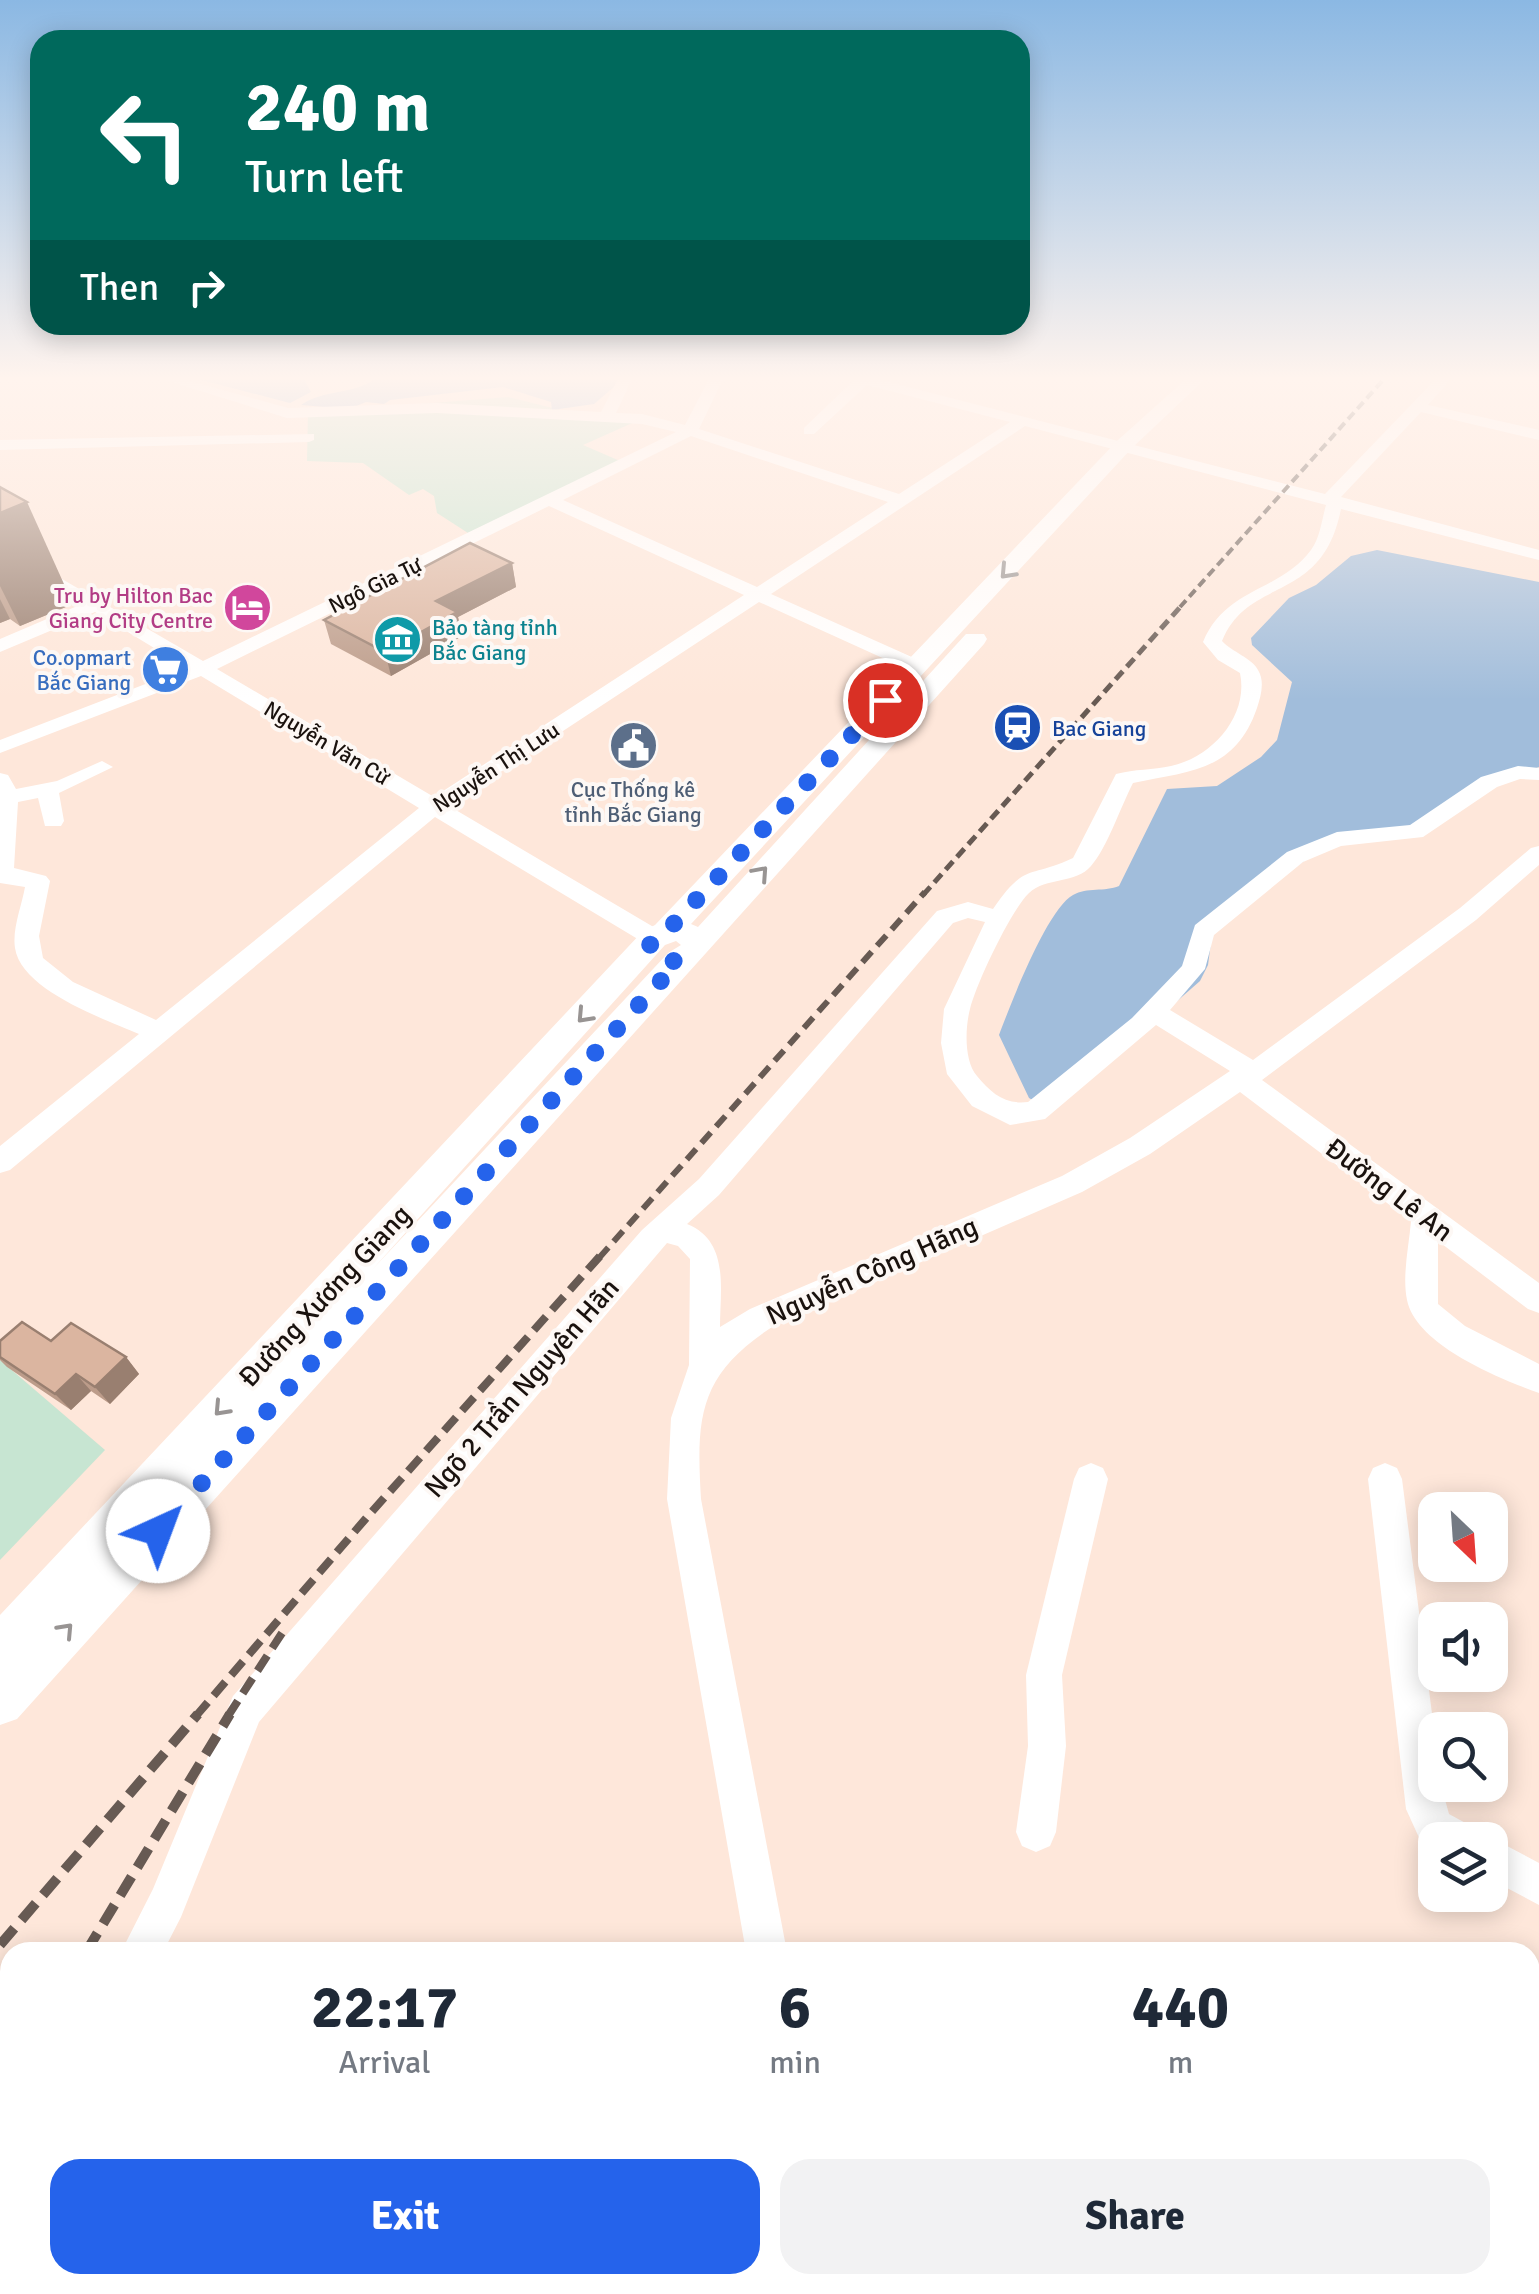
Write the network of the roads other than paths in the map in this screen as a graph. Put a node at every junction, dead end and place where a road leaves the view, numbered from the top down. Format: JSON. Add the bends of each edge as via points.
{"nodes":[{"id":1,"x":578,"y":486,"type":"edge"},
{"id":2,"x":857,"y":486,"type":"edge"},
{"id":3,"x":924,"y":486,"type":"edge"},
{"id":4,"x":1096,"y":486,"type":"edge"},
{"id":5,"x":1101,"y":486,"type":"edge"},
{"id":6,"x":1287,"y":486,"type":"edge"},
{"id":7,"x":1345,"y":486,"type":"edge"},
{"id":8,"x":550,"y":500,"type":"junction"},
{"id":9,"x":1332,"y":500,"type":"junction"},
{"id":10,"x":902,"y":501,"type":"junction"},
{"id":11,"x":0,"y":548,"type":"edge"},
{"id":12,"x":1539,"y":554,"type":"edge"},
{"id":13,"x":37,"y":570,"type":"junction"},
{"id":14,"x":12,"y":582,"type":"edge"},
{"id":15,"x":761,"y":595,"type":"junction"},
{"id":16,"x":96,"y":605,"type":"junction"},
{"id":17,"x":0,"y":646,"type":"edge"},
{"id":18,"x":202,"y":668,"type":"junction"},
{"id":19,"x":926,"y":672,"type":"junction"},
{"id":20,"x":0,"y":747,"type":"edge"},
{"id":21,"x":102,"y":767,"type":"dead end"},
{"id":22,"x":1539,"y":774,"type":"edge"},
{"id":23,"x":4,"y":789,"type":"edge"},
{"id":24,"x":47,"y":789,"type":"junction"},
{"id":25,"x":435,"y":806,"type":"junction"},
{"id":26,"x":53,"y":821,"type":"dead end"},
{"id":27,"x":1539,"y":853,"type":"edge"},
{"id":28,"x":999,"y":918,"type":"junction"},
{"id":29,"x":669,"y":944,"type":"junction"},
{"id":30,"x":1152,"y":1011,"type":"junction"},
{"id":31,"x":158,"y":1032,"type":"junction"},
{"id":32,"x":1247,"y":1076,"type":"junction"},
{"id":33,"x":0,"y":1162,"type":"edge"},
{"id":34,"x":1426,"y":1216,"type":"junction"},
{"id":35,"x":662,"y":1230,"type":"junction"},
{"id":36,"x":1539,"y":1300,"type":"edge"},
{"id":37,"x":706,"y":1370,"type":"junction"},
{"id":38,"x":1539,"y":1379,"type":"edge"},
{"id":39,"x":1091,"y":1479,"type":"dead end"},
{"id":40,"x":1385,"y":1479,"type":"dead end"},
{"id":41,"x":0,"y":1648,"type":"edge"},
{"id":42,"x":0,"y":1702,"type":"edge"},
{"id":43,"x":1433,"y":1822,"type":"edge"},
{"id":44,"x":1036,"y":1832,"type":"dead end"},
{"id":45,"x":1508,"y":1867,"type":"edge"},
{"id":46,"x":1539,"y":1884,"type":"edge"},
{"id":47,"x":146,"y":1942,"type":"edge"},
{"id":48,"x":764,"y":1942,"type":"edge"}],
"edges":[{"from":1,"to":8,"type":"street","name":"Ngô Gia Tự"},
{"from":2,"to":10,"type":"street"},
{"from":3,"to":10,"type":"street","name":"Nguyễn Thị Lưu"},
{"from":4,"to":19,"type":"main road","name":"Đường Xương Giang","one_way":true},
{"from":5,"to":19,"type":"main road","name":"Đường Xương Giang","via":[[992,620]]},
{"from":6,"to":9,"type":"street"},
{"from":7,"to":9,"type":"street"},
{"from":8,"to":15,"type":"street"},
{"from":8,"to":18,"type":"street","name":"Ngô Gia Tự"},
{"from":9,"to":12,"type":"street"},
{"from":9,"to":28,"type":"street","via":[[1320,551],[1294,578],[1243,602],[1216,626],[1212,642],[1249,670],[1254,688],[1237,734],[1200,762],[1124,780],[1082,863],[1034,876]]},
{"from":10,"to":15,"type":"street","name":"Nguyễn Thị Lưu"},
{"from":11,"to":13,"type":"street","name":"Nguyễn Văn Cừ"},
{"from":13,"to":14,"type":"street"},
{"from":13,"to":16,"type":"street","name":"Nguyễn Văn Cừ"},
{"from":15,"to":19,"type":"street"},
{"from":15,"to":25,"type":"street","name":"Nguyễn Thị Lưu"},
{"from":16,"to":17,"type":"street"},
{"from":16,"to":18,"type":"street","name":"Nguyễn Văn Cừ"},
{"from":18,"to":20,"type":"street","name":"Ngô Gia Tự"},
{"from":18,"to":25,"type":"street","name":"Nguyễn Văn Cừ"},
{"from":19,"to":29,"type":"main road","name":"Đường Xương Giang"},
{"from":21,"to":24,"type":"street"},
{"from":22,"to":30,"type":"street","via":[[1518,772],[1489,782],[1415,832],[1337,839],[1294,857],[1203,931],[1193,969]]},
{"from":23,"to":24,"type":"street"},
{"from":23,"to":31,"type":"street","via":[[3,868],[8,878],[38,881],[27,950],[34,962],[64,987]]},
{"from":24,"to":26,"type":"street"},
{"from":25,"to":29,"type":"street","name":"Nguyễn Văn Cừ"},
{"from":25,"to":31,"type":"street","name":"Nguyễn Thị Lưu"},
{"from":27,"to":32,"type":"street","name":"Nguyễn Công Hãng","via":[[1468,914]]},
{"from":28,"to":30,"type":"street","via":[[957,1008],[960,1074],[980,1099],[1010,1114],[1035,1112]]},
{"from":28,"to":35,"type":"street","name":"Ngõ 2 Trần Nguyên Hãn","via":[[968,910],[946,917],[709,1187]]},
{"from":29,"to":41,"type":"main road","name":"Đường Xương Giang","one_way":true},
{"from":42,"to":29,"type":"main road","name":"Đường Xương Giang","one_way":true},
{"from":30,"to":32,"type":"street","name":"Đường Lê An"},
{"from":31,"to":33,"type":"street","name":"Nguyễn Thị Lưu"},
{"from":32,"to":34,"type":"street","name":"Đường Lê An"},
{"from":32,"to":37,"type":"street","name":"Nguyễn Công Hãng","via":[[1072,1184],[760,1318],[721,1345]]},
{"from":34,"to":36,"type":"street","name":"Đường Lê An"},
{"from":34,"to":38,"type":"street","via":[[1422,1300],[1428,1317]]},
{"from":35,"to":37,"type":"street","via":[[697,1242],[705,1258]]},
{"from":35,"to":47,"type":"street","name":"Ngõ 2 Trần Nguyên Hãn","via":[[246,1709]]},
{"from":37,"to":48,"type":"street","name":"Nguyễn Công Hãng","via":[[681,1444],[684,1499]]},
{"from":39,"to":44,"type":"street","via":[[1044,1675],[1047,1746]]},
{"from":40,"to":43,"type":"street","via":[[1425,1809]]},
{"from":45,"to":46,"type":"street"}]}
